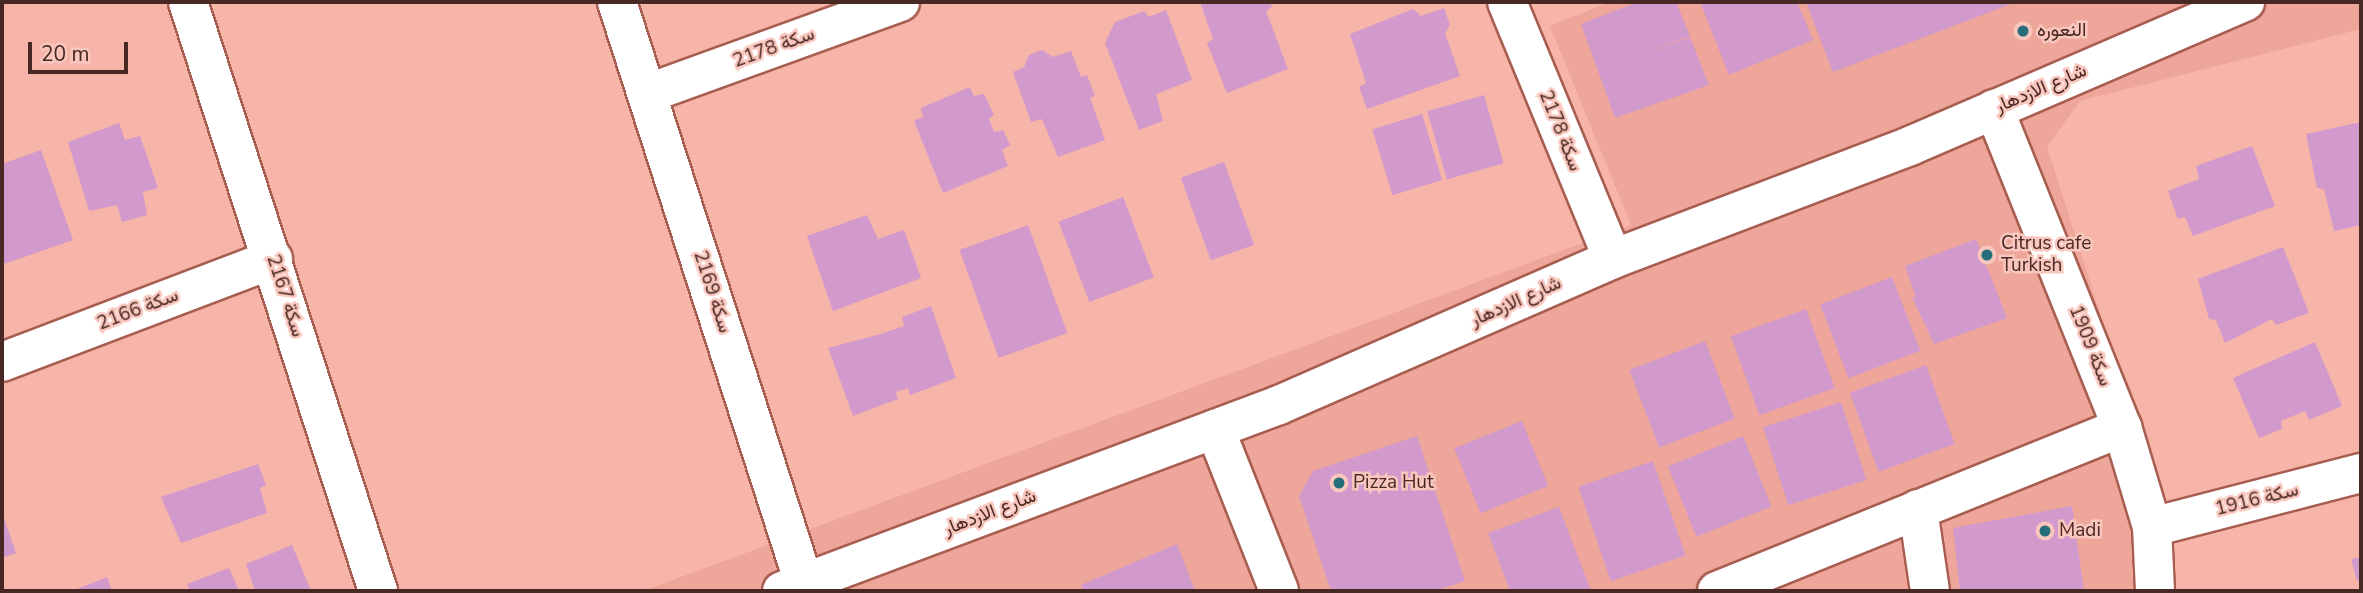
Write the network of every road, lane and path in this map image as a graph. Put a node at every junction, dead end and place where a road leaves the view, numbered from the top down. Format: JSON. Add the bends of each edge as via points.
{"nodes":[{"id":1,"x":188,"y":2,"type":"edge"},
{"id":2,"x":617,"y":2,"type":"edge"},
{"id":3,"x":900,"y":2,"type":"edge"},
{"id":4,"x":1507,"y":2,"type":"edge"},
{"id":5,"x":2245,"y":2,"type":"edge"},
{"id":6,"x":649,"y":93,"type":"junction"},
{"id":7,"x":1994,"y":109,"type":"junction"},
{"id":8,"x":273,"y":259,"type":"junction"},
{"id":9,"x":1613,"y":259,"type":"junction"},
{"id":10,"x":2,"y":362,"type":"edge"},
{"id":11,"x":2122,"y":427,"type":"junction"},
{"id":12,"x":1215,"y":429,"type":"junction"},
{"id":13,"x":2361,"y":473,"type":"edge"},
{"id":14,"x":1918,"y":509,"type":"junction"},
{"id":15,"x":2152,"y":527,"type":"junction"},
{"id":16,"x":863,"y":577,"type":"edge"},
{"id":17,"x":793,"y":587,"type":"edge"},
{"id":18,"x":378,"y":591,"type":"edge"},
{"id":19,"x":1279,"y":591,"type":"edge"},
{"id":20,"x":1717,"y":591,"type":"edge"},
{"id":21,"x":1930,"y":591,"type":"edge"},
{"id":22,"x":2155,"y":591,"type":"edge"}],
"edges":[{"from":1,"to":8,"type":"street","name":"سكة 2167"},
{"from":2,"to":6,"type":"street","name":"سكة 2169"},
{"from":3,"to":6,"type":"street","name":"سكة 2178"},
{"from":4,"to":9,"type":"street","name":"سكة 2178"},
{"from":5,"to":7,"type":"street","name":"شارع الازدهار"},
{"from":6,"to":17,"type":"street","name":"سكة 2169"},
{"from":7,"to":9,"type":"street","name":"شارع الازدهار","via":[[1910,146]]},
{"from":7,"to":11,"type":"street","name":"سكة 1909"},
{"from":8,"to":10,"type":"street","name":"سكة 2166"},
{"from":8,"to":18,"type":"street","name":"سكة 2167"},
{"from":9,"to":12,"type":"street","name":"شارع الازدهار"},
{"from":11,"to":14,"type":"street"},
{"from":11,"to":15,"type":"street","name":"سكة 1909"},
{"from":12,"to":16,"type":"street","name":"شارع الازدهار"},
{"from":12,"to":19,"type":"street"},
{"from":13,"to":15,"type":"street","name":"سكة 1916"},
{"from":14,"to":20,"type":"street"},
{"from":14,"to":21,"type":"street"},
{"from":15,"to":22,"type":"street","name":"سكة 1909"},
{"from":16,"to":17,"type":"street","name":"شارع الازدهار"}]}
